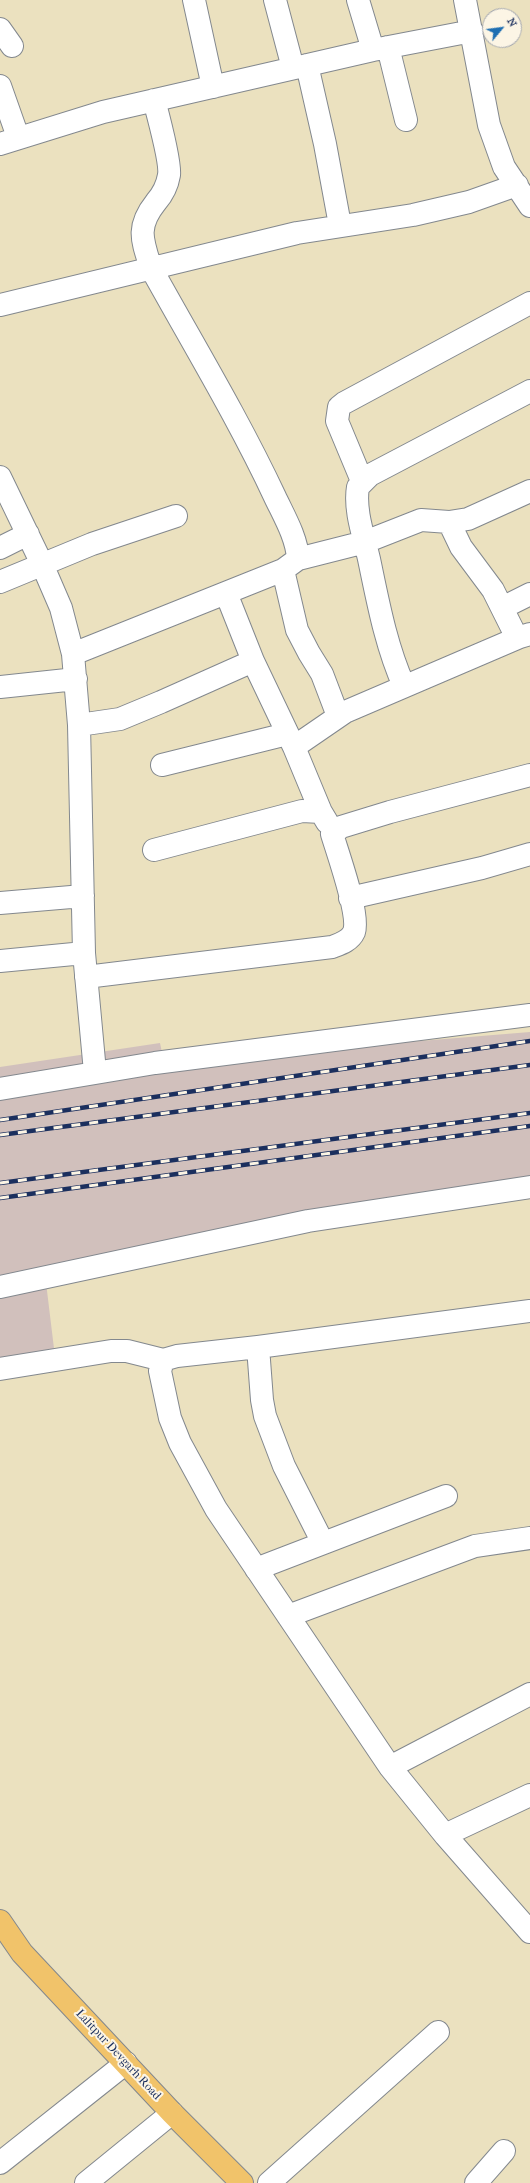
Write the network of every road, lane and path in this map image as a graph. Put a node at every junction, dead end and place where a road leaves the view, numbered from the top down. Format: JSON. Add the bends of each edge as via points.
{"nodes":[{"id":1,"x":194,"y":0,"type":"edge"},
{"id":2,"x":275,"y":0,"type":"edge"},
{"id":3,"x":358,"y":0,"type":"edge"},
{"id":4,"x":465,"y":0,"type":"edge"},
{"id":5,"x":0,"y":29,"type":"edge"},
{"id":6,"x":472,"y":31,"type":"junction"},
{"id":7,"x":12,"y":46,"type":"dead end"},
{"id":8,"x":381,"y":48,"type":"junction"},
{"id":9,"x":300,"y":67,"type":"junction"},
{"id":10,"x":0,"y":86,"type":"edge"},
{"id":11,"x":213,"y":87,"type":"junction"},
{"id":12,"x":154,"y":100,"type":"junction"},
{"id":13,"x":406,"y":120,"type":"dead end"},
{"id":14,"x":9,"y":141,"type":"edge"},
{"id":15,"x":517,"y":185,"type":"junction"},
{"id":16,"x":530,"y":206,"type":"edge"},
{"id":17,"x":340,"y":225,"type":"junction"},
{"id":18,"x":152,"y":268,"type":"junction"},
{"id":19,"x":530,"y":303,"type":"edge"},
{"id":20,"x":0,"y":305,"type":"edge"},
{"id":21,"x":530,"y":391,"type":"edge"},
{"id":22,"x":0,"y":477,"type":"edge"},
{"id":23,"x":362,"y":481,"type":"junction"},
{"id":24,"x":530,"y":491,"type":"edge"},
{"id":25,"x":176,"y":516,"type":"dead end"},
{"id":26,"x":449,"y":522,"type":"junction"},
{"id":27,"x":28,"y":534,"type":"junction"},
{"id":28,"x":365,"y":542,"type":"junction"},
{"id":29,"x":0,"y":548,"type":"edge"},
{"id":30,"x":42,"y":564,"type":"junction"},
{"id":31,"x":290,"y":565,"type":"junction"},
{"id":32,"x":0,"y":582,"type":"edge"},
{"id":33,"x":226,"y":592,"type":"junction"},
{"id":34,"x":530,"y":594,"type":"edge"},
{"id":35,"x":502,"y":608,"type":"junction"},
{"id":36,"x":525,"y":636,"type":"edge"},
{"id":37,"x":72,"y":654,"type":"junction"},
{"id":38,"x":253,"y":661,"type":"junction"},
{"id":39,"x":76,"y":679,"type":"junction"},
{"id":40,"x":404,"y":686,"type":"junction"},
{"id":41,"x":0,"y":687,"type":"edge"},
{"id":42,"x":338,"y":716,"type":"junction"},
{"id":43,"x":79,"y":725,"type":"junction"},
{"id":44,"x":291,"y":740,"type":"junction"},
{"id":45,"x":162,"y":765,"type":"dead end"},
{"id":46,"x":530,"y":775,"type":"edge"},
{"id":47,"x":320,"y":812,"type":"junction"},
{"id":48,"x":332,"y":834,"type":"junction"},
{"id":49,"x":154,"y":850,"type":"dead end"},
{"id":50,"x":530,"y":854,"type":"edge"},
{"id":51,"x":83,"y":896,"type":"junction"},
{"id":52,"x":350,"y":898,"type":"junction"},
{"id":53,"x":0,"y":903,"type":"edge"},
{"id":54,"x":84,"y":953,"type":"junction"},
{"id":55,"x":0,"y":961,"type":"edge"},
{"id":56,"x":86,"y":977,"type":"junction"},
{"id":57,"x":530,"y":1015,"type":"edge"},
{"id":58,"x":95,"y":1072,"type":"junction"},
{"id":59,"x":0,"y":1089,"type":"edge"},
{"id":60,"x":530,"y":1187,"type":"edge"},
{"id":61,"x":0,"y":1287,"type":"edge"},
{"id":62,"x":530,"y":1311,"type":"edge"},
{"id":63,"x":258,"y":1347,"type":"junction"},
{"id":64,"x":163,"y":1360,"type":"junction"},
{"id":65,"x":0,"y":1369,"type":"edge"},
{"id":66,"x":446,"y":1496,"type":"dead end"},
{"id":67,"x":530,"y":1538,"type":"edge"},
{"id":68,"x":322,"y":1543,"type":"junction"},
{"id":69,"x":256,"y":1569,"type":"junction"},
{"id":70,"x":288,"y":1616,"type":"junction"},
{"id":71,"x":530,"y":1694,"type":"edge"},
{"id":72,"x":390,"y":1767,"type":"junction"},
{"id":73,"x":530,"y":1795,"type":"edge"},
{"id":74,"x":445,"y":1835,"type":"junction"},
{"id":75,"x":0,"y":1921,"type":"edge"},
{"id":76,"x":530,"y":1932,"type":"edge"},
{"id":77,"x":438,"y":2032,"type":"dead end"},
{"id":78,"x":126,"y":2063,"type":"junction"},
{"id":79,"x":172,"y":2113,"type":"junction"},
{"id":80,"x":504,"y":2151,"type":"dead end"},
{"id":81,"x":0,"y":2163,"type":"edge"},
{"id":82,"x":86,"y":2183,"type":"edge"},
{"id":83,"x":242,"y":2183,"type":"edge"},
{"id":84,"x":269,"y":2183,"type":"edge"},
{"id":85,"x":476,"y":2183,"type":"edge"}],
"edges":[{"from":1,"to":11,"type":"street"},
{"from":2,"to":9,"type":"street"},
{"from":3,"to":8,"type":"street"},
{"from":4,"to":6,"type":"street"},
{"from":5,"to":7,"type":"street"},
{"from":6,"to":8,"type":"street"},
{"from":6,"to":15,"type":"street","via":[[489,125],[504,167]]},
{"from":8,"to":9,"type":"street"},
{"from":8,"to":13,"type":"street"},
{"from":9,"to":11,"type":"street"},
{"from":9,"to":17,"type":"street","via":[[325,144]]},
{"from":10,"to":14,"type":"street"},
{"from":11,"to":12,"type":"street"},
{"from":12,"to":14,"type":"street","via":[[103,112]]},
{"from":12,"to":18,"type":"street","via":[[170,174],[165,190],[147,214],[143,224],[143,244]]},
{"from":15,"to":16,"type":"street"},
{"from":15,"to":17,"type":"street","via":[[469,202],[413,215]]},
{"from":17,"to":18,"type":"street"},
{"from":18,"to":20,"type":"street"},
{"from":18,"to":31,"type":"street","via":[[264,473],[286,520],[297,550]]},
{"from":19,"to":23,"type":"street","via":[[339,408],[337,421]]},
{"from":21,"to":23,"type":"street"},
{"from":22,"to":27,"type":"street"},
{"from":23,"to":28,"type":"street","via":[[356,496]]},
{"from":24,"to":26,"type":"street","via":[[477,516]]},
{"from":25,"to":30,"type":"street"},
{"from":26,"to":28,"type":"street","via":[[421,520]]},
{"from":26,"to":35,"type":"street","via":[[461,547],[487,582]]},
{"from":27,"to":29,"type":"street"},
{"from":27,"to":30,"type":"street"},
{"from":28,"to":31,"type":"street"},
{"from":28,"to":40,"type":"street","via":[[382,621]]},
{"from":30,"to":32,"type":"street"},
{"from":30,"to":37,"type":"street","via":[[61,608]]},
{"from":31,"to":33,"type":"street"},
{"from":31,"to":42,"type":"street","via":[[297,630],[322,674]]},
{"from":33,"to":37,"type":"street"},
{"from":33,"to":38,"type":"street"},
{"from":34,"to":35,"type":"street"},
{"from":35,"to":36,"type":"street","via":[[512,629]]},
{"from":36,"to":40,"type":"street"},
{"from":37,"to":39,"type":"street"},
{"from":38,"to":43,"type":"street","via":[[120,719]]},
{"from":38,"to":44,"type":"street"},
{"from":39,"to":41,"type":"street"},
{"from":39,"to":43,"type":"street"},
{"from":40,"to":42,"type":"street"},
{"from":42,"to":44,"type":"street"},
{"from":43,"to":51,"type":"street"},
{"from":44,"to":45,"type":"street"},
{"from":44,"to":47,"type":"street"},
{"from":46,"to":48,"type":"street","via":[[390,812],[342,827]]},
{"from":47,"to":48,"type":"street","via":[[325,816]]},
{"from":47,"to":49,"type":"street","via":[[302,811]]},
{"from":48,"to":52,"type":"street"},
{"from":50,"to":52,"type":"street","via":[[482,868]]},
{"from":51,"to":53,"type":"street"},
{"from":51,"to":54,"type":"street"},
{"from":52,"to":56,"type":"street","via":[[355,918],[354,933],[346,942],[332,947]]},
{"from":54,"to":55,"type":"street"},
{"from":54,"to":56,"type":"street"},
{"from":56,"to":58,"type":"street"},
{"from":57,"to":58,"type":"street"},
{"from":58,"to":59,"type":"street"},
{"from":60,"to":61,"type":"street","via":[[308,1221]]},
{"from":62,"to":63,"type":"street"},
{"from":63,"to":64,"type":"street","via":[[177,1356]]},
{"from":63,"to":68,"type":"street","via":[[264,1416],[284,1466]]},
{"from":64,"to":65,"type":"street","via":[[127,1351],[111,1351]]},
{"from":64,"to":69,"type":"street","via":[[160,1371],[170,1418],[180,1443],[216,1508]]},
{"from":66,"to":68,"type":"street"},
{"from":67,"to":70,"type":"street","via":[[475,1546]]},
{"from":68,"to":69,"type":"street"},
{"from":69,"to":70,"type":"street"},
{"from":70,"to":72,"type":"street"},
{"from":71,"to":72,"type":"street"},
{"from":72,"to":74,"type":"street"},
{"from":73,"to":74,"type":"street"},
{"from":74,"to":76,"type":"street"},
{"from":75,"to":78,"type":"main road","name":"Lalitpur Devgarh Road","via":[[22,1953]]},
{"from":77,"to":84,"type":"street"},
{"from":78,"to":79,"type":"main road","name":"Lalitpur Devgarh Road"},
{"from":78,"to":81,"type":"street"},
{"from":79,"to":82,"type":"street"},
{"from":79,"to":83,"type":"main road","name":"Lalitpur Devgarh Road"},
{"from":80,"to":85,"type":"street"}]}
